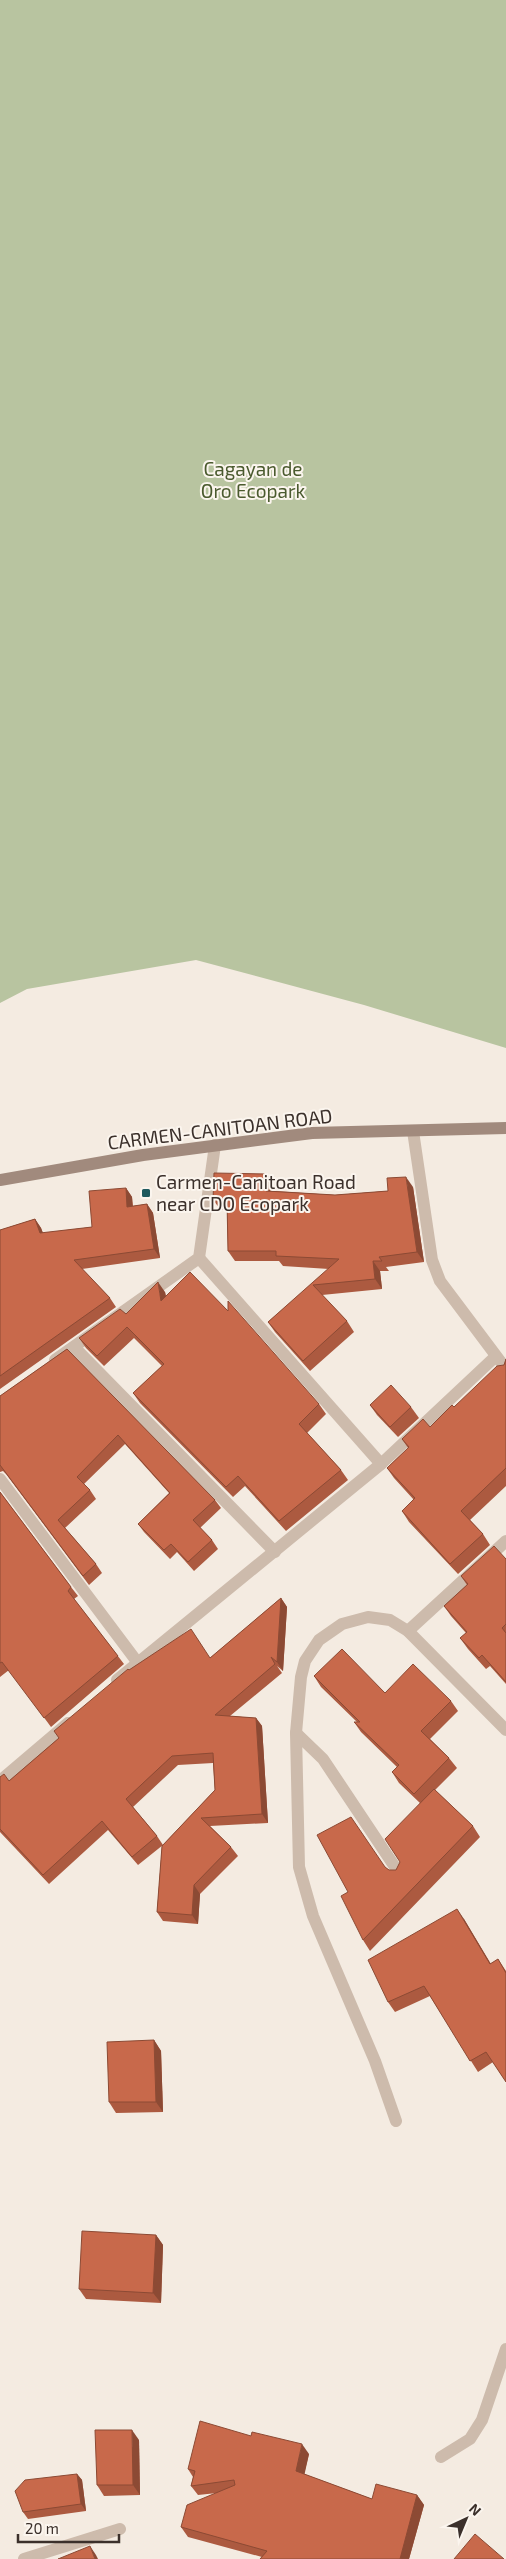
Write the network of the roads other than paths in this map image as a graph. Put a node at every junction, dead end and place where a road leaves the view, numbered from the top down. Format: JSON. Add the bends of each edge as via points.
{"nodes":[{"id":1,"x":506,"y":1128,"type":"edge"},
{"id":2,"x":413,"y":1132,"type":"junction"},
{"id":3,"x":215,"y":1145,"type":"junction"},
{"id":4,"x":0,"y":1180,"type":"edge"},
{"id":5,"x":199,"y":1258,"type":"junction"},
{"id":6,"x":74,"y":1347,"type":"junction"},
{"id":7,"x":495,"y":1357,"type":"junction"},
{"id":8,"x":44,"y":1368,"type":"edge"},
{"id":9,"x":506,"y":1369,"type":"edge"},
{"id":10,"x":381,"y":1464,"type":"junction"},
{"id":11,"x":0,"y":1479,"type":"edge"},
{"id":12,"x":506,"y":1541,"type":"edge"},
{"id":13,"x":275,"y":1552,"type":"junction"},
{"id":14,"x":408,"y":1631,"type":"junction"},
{"id":15,"x":138,"y":1663,"type":"junction"},
{"id":16,"x":109,"y":1688,"type":"edge"},
{"id":17,"x":80,"y":1712,"type":"edge"},
{"id":18,"x":506,"y":1730,"type":"edge"},
{"id":19,"x":296,"y":1733,"type":"junction"},
{"id":20,"x":0,"y":1781,"type":"edge"},
{"id":21,"x":399,"y":1873,"type":"edge"},
{"id":22,"x":396,"y":2121,"type":"dead end"},
{"id":23,"x":506,"y":2349,"type":"edge"},
{"id":24,"x":440,"y":2457,"type":"dead end"},
{"id":25,"x":120,"y":2529,"type":"dead end"},
{"id":26,"x":24,"y":2559,"type":"edge"}],
"edges":[{"from":1,"to":2,"type":"main road","name":"CARMEN-CANITOAN ROAD"},
{"from":2,"to":3,"type":"main road","name":"CARMEN-CANITOAN ROAD","via":[[312,1134]]},
{"from":2,"to":7,"type":"street","via":[[432,1260],[440,1282]]},
{"from":3,"to":4,"type":"main road","name":"CARMEN-CANITOAN ROAD"},
{"from":3,"to":5,"type":"street"},
{"from":5,"to":6,"type":"street"},
{"from":5,"to":10,"type":"street"},
{"from":6,"to":8,"type":"street"},
{"from":6,"to":13,"type":"street"},
{"from":7,"to":9,"type":"street"},
{"from":7,"to":10,"type":"street"},
{"from":10,"to":13,"type":"street"},
{"from":11,"to":15,"type":"street"},
{"from":12,"to":14,"type":"street"},
{"from":13,"to":15,"type":"street"},
{"from":14,"to":18,"type":"street"},
{"from":14,"to":19,"type":"street","via":[[390,1620],[368,1617],[342,1624],[319,1640],[305,1662],[301,1677]]},
{"from":15,"to":16,"type":"street"},
{"from":17,"to":20,"type":"street"},
{"from":19,"to":21,"type":"street","via":[[323,1759]]},
{"from":19,"to":22,"type":"street","via":[[299,1867],[313,1916]]},
{"from":23,"to":24,"type":"street","via":[[482,2420],[470,2439]]},
{"from":25,"to":26,"type":"street"}]}
